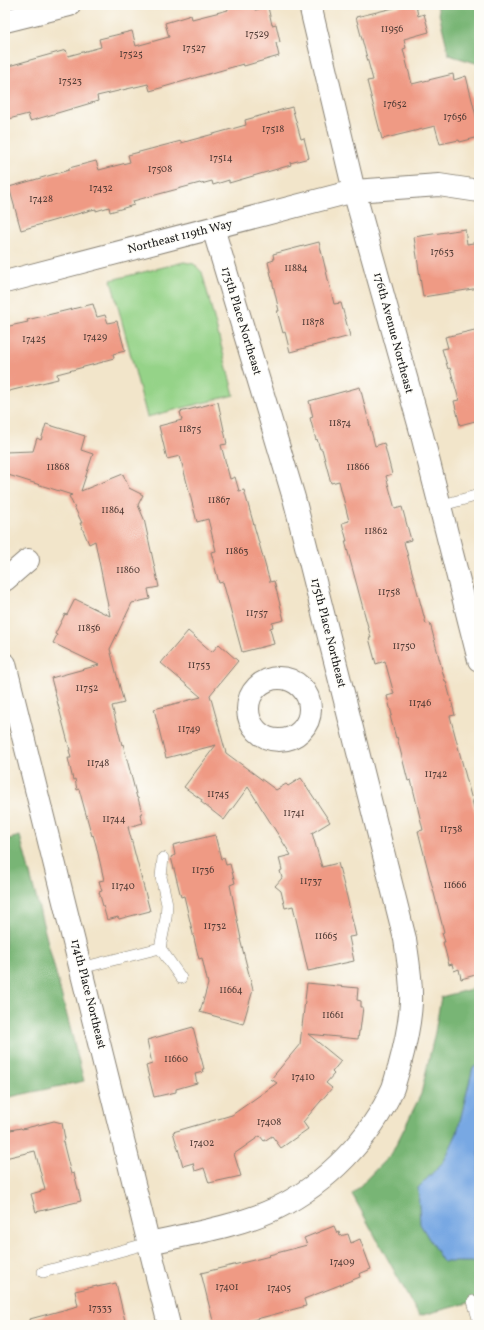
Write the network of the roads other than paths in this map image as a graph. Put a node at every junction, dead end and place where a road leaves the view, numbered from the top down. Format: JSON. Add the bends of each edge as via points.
{"nodes":[{"id":1,"x":69,"y":5,"type":"edge"},
{"id":2,"x":310,"y":5,"type":"edge"},
{"id":3,"x":5,"y":21,"type":"edge"},
{"id":4,"x":354,"y":191,"type":"junction"},
{"id":5,"x":479,"y":191,"type":"edge"},
{"id":6,"x":213,"y":228,"type":"junction"},
{"id":7,"x":5,"y":282,"type":"edge"},
{"id":8,"x":479,"y":495,"type":"edge"},
{"id":9,"x":439,"y":506,"type":"junction"},
{"id":10,"x":28,"y":560,"type":"dead end"},
{"id":11,"x":5,"y":580,"type":"edge"},
{"id":12,"x":479,"y":660,"type":"edge"},
{"id":13,"x":5,"y":664,"type":"edge"},
{"id":14,"x":344,"y":697,"type":"junction"},
{"id":15,"x":310,"y":704,"type":"dead end"},
{"id":16,"x":14,"y":736,"type":"edge"},
{"id":17,"x":163,"y":858,"type":"dead end"},
{"id":18,"x":160,"y":948,"type":"junction"},
{"id":19,"x":81,"y":968,"type":"junction"},
{"id":20,"x":181,"y":978,"type":"dead end"},
{"id":21,"x":149,"y":1244,"type":"junction"},
{"id":22,"x":42,"y":1272,"type":"dead end"},
{"id":23,"x":473,"y":1301,"type":"dead end"},
{"id":24,"x":479,"y":1322,"type":"edge"},
{"id":25,"x":169,"y":1325,"type":"edge"}],
"edges":[{"from":1,"to":3,"type":"street"},
{"from":2,"to":4,"type":"street","name":"176th Avenue Northeast"},
{"from":4,"to":5,"type":"street","name":"Northeast 119th Way","via":[[439,186]]},
{"from":4,"to":6,"type":"street","name":"Northeast 119th Way"},
{"from":4,"to":9,"type":"street","name":"176th Avenue Northeast","via":[[422,435]]},
{"from":6,"to":7,"type":"street","name":"Northeast 119th Way"},
{"from":6,"to":14,"type":"street","name":"175th Place Northeast","via":[[294,498]]},
{"from":8,"to":9,"type":"lane"},
{"from":9,"to":12,"type":"street","name":"176th Avenue Northeast"},
{"from":10,"to":11,"type":"street"},
{"from":13,"to":16,"type":"street","name":"174th Place Northeast"},
{"from":14,"to":15,"type":"street"},
{"from":14,"to":21,"type":"street","name":"175th Place Northeast","via":[[405,939],[410,973],[411,1002],[406,1043],[393,1088],[372,1126],[339,1165],[306,1190],[284,1204],[248,1220]]},
{"from":16,"to":19,"type":"street","name":"174th Place Northeast"},
{"from":17,"to":18,"type":"lane","via":[[161,877],[167,904]]},
{"from":18,"to":19,"type":"lane"},
{"from":18,"to":20,"type":"lane"},
{"from":19,"to":21,"type":"street","name":"174th Place Northeast"},
{"from":21,"to":22,"type":"lane"},
{"from":21,"to":25,"type":"street","name":"174th Place Northeast"},
{"from":23,"to":24,"type":"lane"}]}
